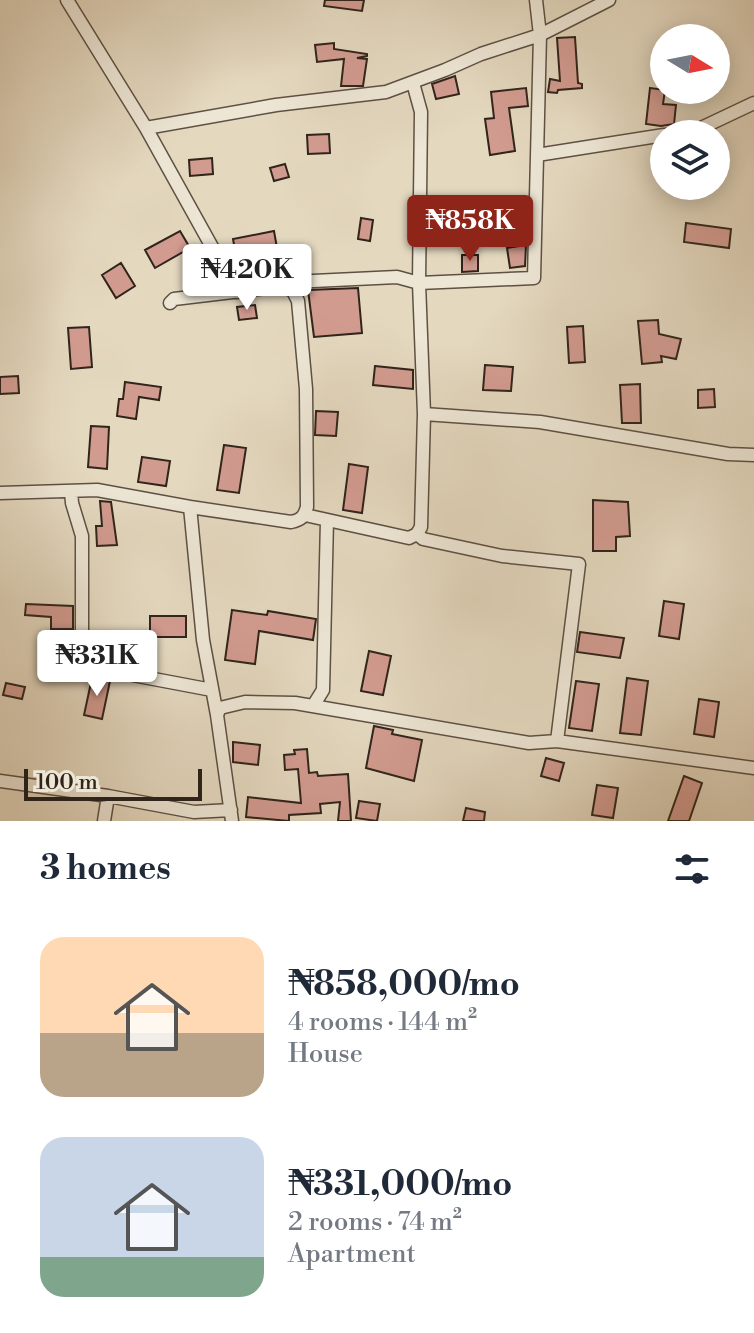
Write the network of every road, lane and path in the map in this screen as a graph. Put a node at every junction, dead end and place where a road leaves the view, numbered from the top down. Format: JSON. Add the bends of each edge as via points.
{"nodes":[{"id":1,"x":67,"y":0,"type":"edge"},
{"id":2,"x":536,"y":0,"type":"edge"},
{"id":3,"x":609,"y":0,"type":"edge"},
{"id":4,"x":540,"y":35,"type":"junction"},
{"id":5,"x":413,"y":83,"type":"junction"},
{"id":6,"x":754,"y":103,"type":"edge"},
{"id":7,"x":718,"y":120,"type":"edge"},
{"id":8,"x":146,"y":128,"type":"junction"},
{"id":9,"x":650,"y":137,"type":"edge"},
{"id":10,"x":537,"y":155,"type":"junction"},
{"id":11,"x":419,"y":283,"type":"junction"},
{"id":12,"x":283,"y":286,"type":"junction"},
{"id":13,"x":237,"y":292,"type":"junction"},
{"id":14,"x":170,"y":303,"type":"dead end"},
{"id":15,"x":424,"y":414,"type":"junction"},
{"id":16,"x":754,"y":455,"type":"edge"},
{"id":17,"x":71,"y":491,"type":"junction"},
{"id":18,"x":0,"y":493,"type":"edge"},
{"id":19,"x":190,"y":507,"type":"junction"},
{"id":20,"x":305,"y":515,"type":"junction"},
{"id":21,"x":327,"y":520,"type":"junction"},
{"id":22,"x":417,"y":534,"type":"junction"},
{"id":23,"x":212,"y":690,"type":"junction"},
{"id":24,"x":313,"y":706,"type":"junction"},
{"id":25,"x":217,"y":715,"type":"junction"},
{"id":26,"x":557,"y":741,"type":"junction"},
{"id":27,"x":754,"y":768,"type":"edge"},
{"id":28,"x":0,"y":781,"type":"edge"},
{"id":29,"x":108,"y":796,"type":"junction"},
{"id":30,"x":232,"y":816,"type":"edge"},
{"id":31,"x":104,"y":821,"type":"edge"}],
"edges":[{"from":1,"to":8,"type":"street"},
{"from":2,"to":4,"type":"street"},
{"from":3,"to":4,"type":"street"},
{"from":4,"to":5,"type":"street"},
{"from":4,"to":10,"type":"street"},
{"from":5,"to":8,"type":"street","via":[[386,92]]},
{"from":5,"to":11,"type":"street","via":[[421,112]]},
{"from":6,"to":7,"type":"street"},
{"from":8,"to":13,"type":"street"},
{"from":9,"to":10,"type":"street"},
{"from":10,"to":11,"type":"street","via":[[534,278]]},
{"from":11,"to":12,"type":"street","via":[[397,277]]},
{"from":11,"to":15,"type":"street"},
{"from":12,"to":13,"type":"street"},
{"from":12,"to":20,"type":"street","via":[[298,301],[306,389]]},
{"from":13,"to":14,"type":"street"},
{"from":15,"to":16,"type":"street","via":[[540,422]]},
{"from":15,"to":22,"type":"street"},
{"from":17,"to":18,"type":"street"},
{"from":17,"to":19,"type":"street","via":[[97,490]]},
{"from":17,"to":23,"type":"street","via":[[82,536],[82,663]]},
{"from":19,"to":20,"type":"street","via":[[291,522]]},
{"from":19,"to":23,"type":"street"},
{"from":20,"to":21,"type":"street"},
{"from":21,"to":22,"type":"street","via":[[409,538]]},
{"from":21,"to":24,"type":"street","via":[[323,690]]},
{"from":22,"to":26,"type":"street","via":[[502,556],[579,564]]},
{"from":23,"to":25,"type":"street"},
{"from":24,"to":25,"type":"street","via":[[245,702],[220,708]]},
{"from":24,"to":26,"type":"street","via":[[529,743]]},
{"from":25,"to":30,"type":"street"},
{"from":26,"to":27,"type":"street"},
{"from":28,"to":29,"type":"street"},
{"from":29,"to":30,"type":"street"},
{"from":29,"to":31,"type":"street"}]}
